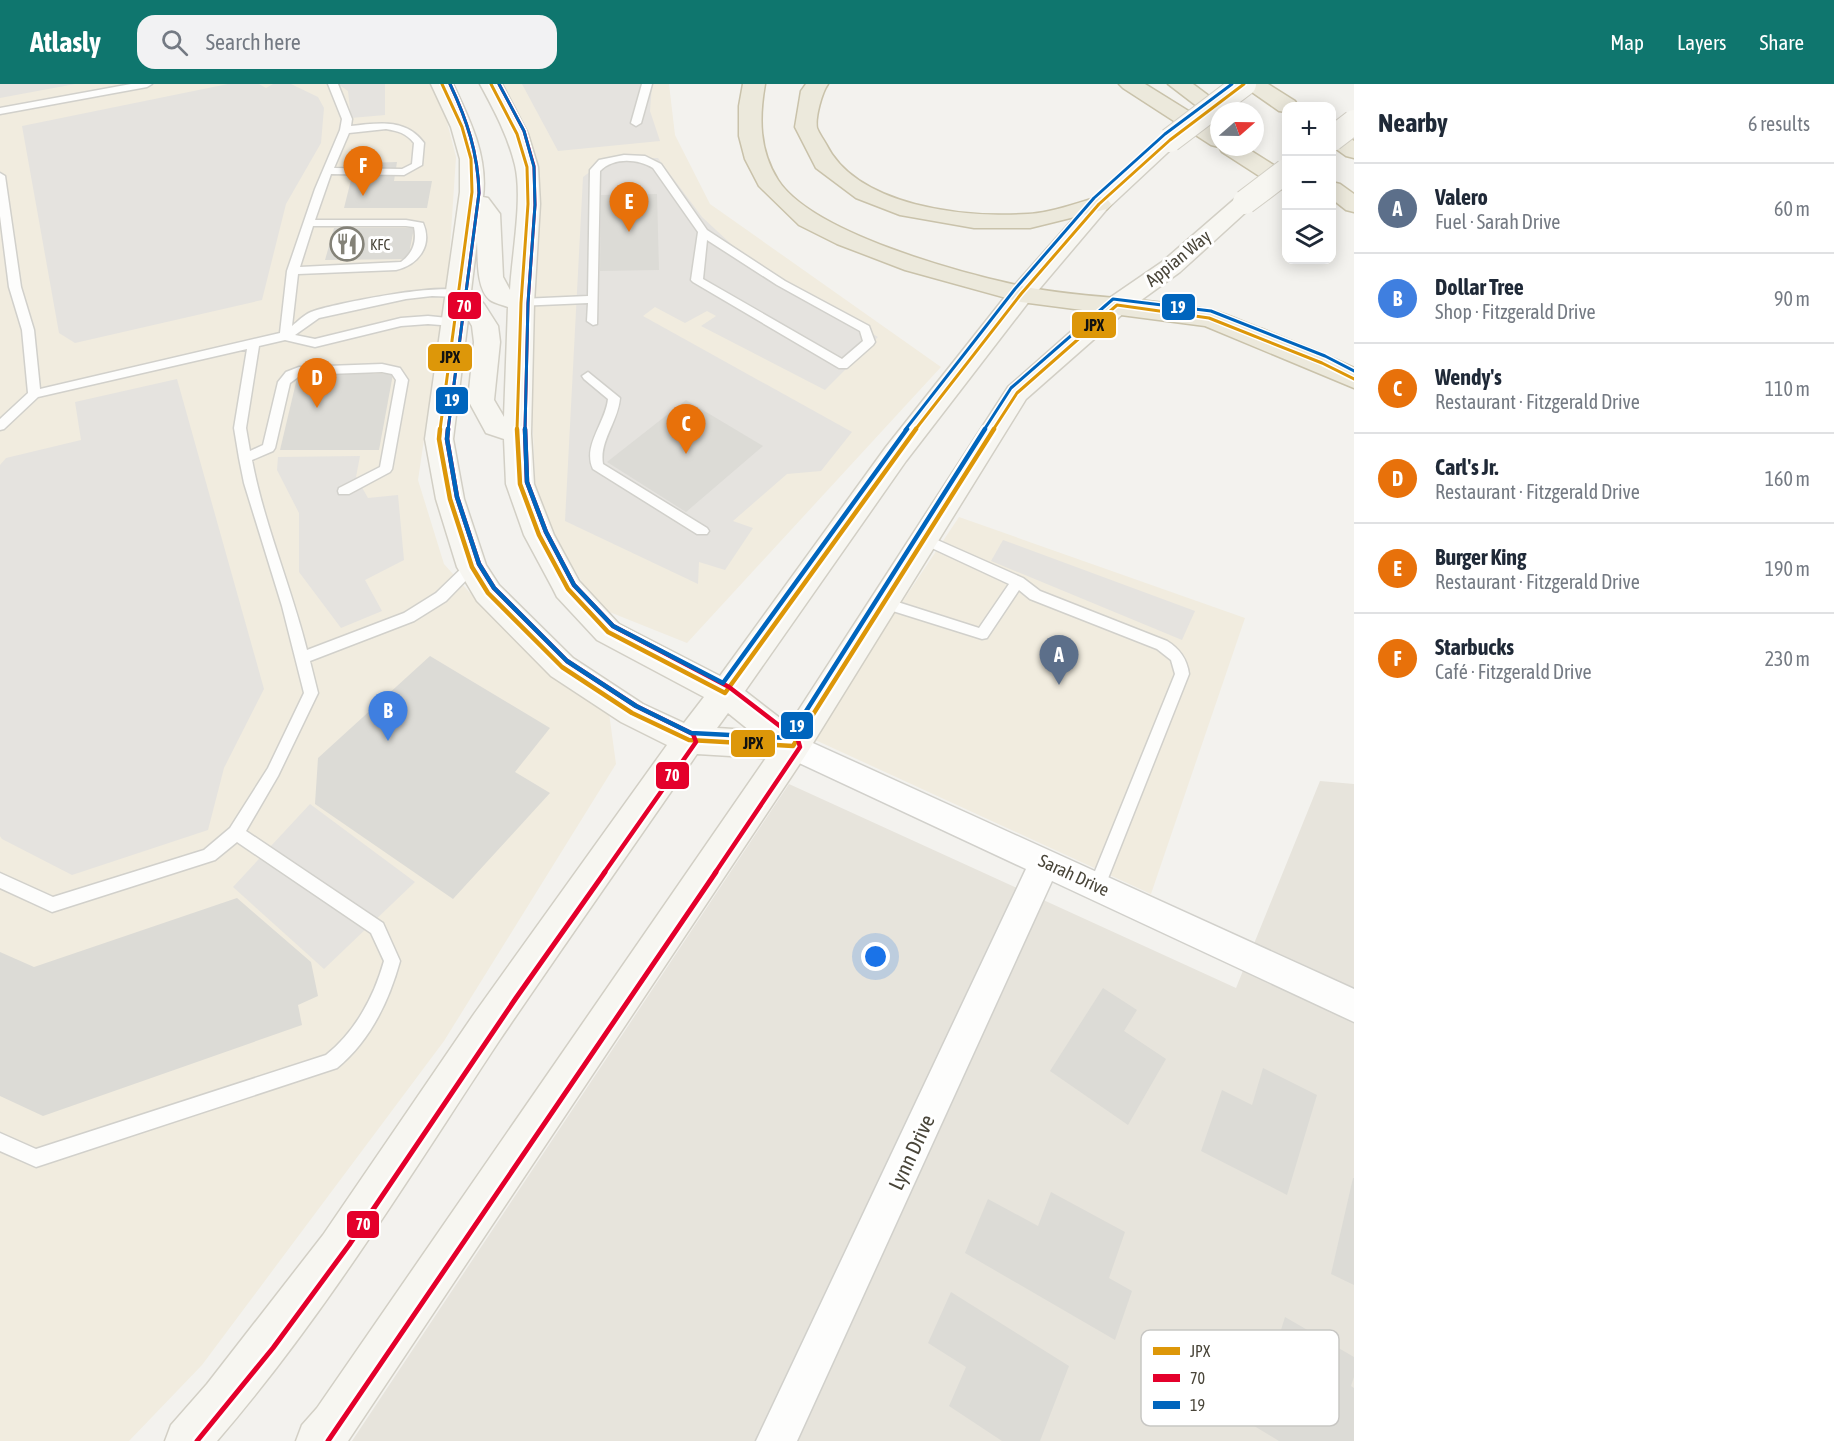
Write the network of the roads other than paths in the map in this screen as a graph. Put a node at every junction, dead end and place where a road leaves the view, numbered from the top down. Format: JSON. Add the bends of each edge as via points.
{"nodes":[{"id":1,"x":147,"y":84,"type":"edge"},
{"id":2,"x":333,"y":84,"type":"edge"},
{"id":3,"x":442,"y":84,"type":"edge"},
{"id":4,"x":491,"y":84,"type":"edge"},
{"id":5,"x":646,"y":84,"type":"edge"},
{"id":6,"x":754,"y":84,"type":"edge"},
{"id":7,"x":817,"y":84,"type":"edge"},
{"id":8,"x":1130,"y":84,"type":"edge"},
{"id":9,"x":1179,"y":84,"type":"edge"},
{"id":10,"x":1244,"y":84,"type":"edge"},
{"id":11,"x":1253,"y":84,"type":"edge"},
{"id":12,"x":1282,"y":103,"type":"edge"},
{"id":13,"x":1210,"y":106,"type":"edge"},
{"id":14,"x":0,"y":111,"type":"edge"},
{"id":15,"x":1354,"y":122,"type":"edge"},
{"id":16,"x":636,"y":123,"type":"dead end"},
{"id":17,"x":345,"y":130,"type":"junction"},
{"id":18,"x":1210,"y":134,"type":"edge"},
{"id":19,"x":1336,"y":134,"type":"edge"},
{"id":20,"x":1336,"y":140,"type":"edge"},
{"id":21,"x":1354,"y":151,"type":"edge"},
{"id":22,"x":1244,"y":156,"type":"edge"},
{"id":23,"x":1282,"y":163,"type":"edge"},
{"id":24,"x":329,"y":171,"type":"junction"},
{"id":25,"x":0,"y":176,"type":"edge"},
{"id":26,"x":1282,"y":180,"type":"edge"},
{"id":27,"x":472,"y":192,"type":"junction"},
{"id":28,"x":1336,"y":192,"type":"edge"},
{"id":29,"x":1099,"y":204,"type":"junction"},
{"id":30,"x":1354,"y":205,"type":"edge"},
{"id":31,"x":1336,"y":212,"type":"edge"},
{"id":32,"x":308,"y":223,"type":"junction"},
{"id":33,"x":1354,"y":223,"type":"edge"},
{"id":34,"x":703,"y":232,"type":"junction"},
{"id":35,"x":293,"y":271,"type":"junction"},
{"id":36,"x":1021,"y":294,"type":"junction"},
{"id":37,"x":592,"y":299,"type":"junction"},
{"id":38,"x":521,"y":303,"type":"junction"},
{"id":39,"x":1117,"y":305,"type":"junction"},
{"id":40,"x":457,"y":308,"type":"junction"},
{"id":41,"x":593,"y":321,"type":"dead end"},
{"id":42,"x":285,"y":336,"type":"junction"},
{"id":43,"x":254,"y":343,"type":"junction"},
{"id":44,"x":588,"y":376,"type":"dead end"},
{"id":45,"x":1354,"y":379,"type":"edge"},
{"id":46,"x":34,"y":394,"type":"junction"},
{"id":47,"x":0,"y":426,"type":"edge"},
{"id":48,"x":517,"y":434,"type":"junction"},
{"id":49,"x":245,"y":458,"type":"junction"},
{"id":50,"x":344,"y":491,"type":"dead end"},
{"id":51,"x":702,"y":531,"type":"dead end"},
{"id":52,"x":926,"y":540,"type":"junction"},
{"id":53,"x":472,"y":567,"type":"junction"},
{"id":54,"x":1018,"y":582,"type":"junction"},
{"id":55,"x":885,"y":603,"type":"junction"},
{"id":56,"x":304,"y":657,"type":"junction"},
{"id":57,"x":725,"y":693,"type":"junction"},
{"id":58,"x":689,"y":740,"type":"junction"},
{"id":59,"x":793,"y":746,"type":"junction"},
{"id":60,"x":236,"y":833,"type":"junction"},
{"id":61,"x":1046,"y":862,"type":"junction"},
{"id":62,"x":0,"y":879,"type":"edge"},
{"id":63,"x":1097,"y":886,"type":"junction"},
{"id":64,"x":1354,"y":1006,"type":"edge"},
{"id":65,"x":0,"y":1142,"type":"edge"},
{"id":66,"x":186,"y":1441,"type":"edge"},
{"id":67,"x":318,"y":1441,"type":"edge"},
{"id":68,"x":776,"y":1441,"type":"edge"}],
"edges":[{"from":1,"to":14,"type":"lane"},
{"from":2,"to":17,"type":"lane","via":[[347,119]]},
{"from":3,"to":27,"type":"main road","via":[[462,127],[471,159]]},
{"from":4,"to":38,"type":"main road","via":[[517,134],[528,167]]},
{"from":5,"to":16,"type":"lane"},
{"from":6,"to":36,"type":"highway","via":[[750,136],[756,159],[770,186],[807,220],[914,265]]},
{"from":7,"to":29,"type":"highway","via":[[812,91],[806,127],[824,163],[864,193],[908,210],[974,221],[1030,220]]},
{"from":8,"to":18,"type":"highway"},
{"from":9,"to":13,"type":"highway"},
{"from":10,"to":29,"type":"main road","bridge":true,"via":[[1170,140]]},
{"from":11,"to":12,"type":"highway"},
{"from":15,"to":19,"type":"main road","bridge":true},
{"from":17,"to":24,"type":"lane"},
{"from":17,"to":24,"type":"lane","via":[[410,130],[419,143],[417,165],[404,172]]},
{"from":20,"to":21,"type":"highway"},
{"from":22,"to":26,"type":"highway"},
{"from":23,"to":39,"type":"main road","name":"Appian Way","bridge":true,"via":[[1245,202],[1171,267]]},
{"from":24,"to":32,"type":"lane"},
{"from":25,"to":46,"type":"lane","via":[[15,288],[28,330]]},
{"from":27,"to":38,"type":"main road","via":[[488,213],[490,267],[498,294]]},
{"from":27,"to":40,"type":"main road"},
{"from":28,"to":30,"type":"highway"},
{"from":29,"to":36,"type":"main road"},
{"from":31,"to":33,"type":"highway"},
{"from":32,"to":35,"type":"lane"},
{"from":32,"to":35,"type":"lane","via":[[406,223],[419,225],[421,235],[417,255],[405,265]]},
{"from":34,"to":34,"type":"lane","via":[[782,283],[865,329],[869,342],[843,365],[698,280]]},
{"from":34,"to":37,"type":"lane","via":[[657,166],[645,159],[603,162],[595,170]]},
{"from":35,"to":42,"type":"lane"},
{"from":36,"to":39,"type":"highway"},
{"from":36,"to":57,"type":"main road","via":[[896,454]]},
{"from":37,"to":38,"type":"lane"},
{"from":37,"to":41,"type":"lane"},
{"from":38,"to":48,"type":"main road"},
{"from":39,"to":45,"type":"highway","via":[[1209,318]]},
{"from":39,"to":52,"type":"main road","name":"Appian Way","via":[[1017,393]]},
{"from":40,"to":42,"type":"lane","via":[[428,320],[401,322],[315,343]]},
{"from":40,"to":42,"type":"lane","via":[[432,292],[406,295],[315,315]]},
{"from":40,"to":48,"type":"main road","via":[[475,310],[484,326],[487,342],[481,400],[496,426]]},
{"from":40,"to":53,"type":"main road","via":[[439,439],[459,535]]},
{"from":42,"to":43,"type":"lane"},
{"from":43,"to":46,"type":"lane"},
{"from":43,"to":49,"type":"lane","via":[[240,428]]},
{"from":44,"to":51,"type":"lane","via":[[614,398],[612,415],[597,442],[597,466]]},
{"from":46,"to":47,"type":"lane"},
{"from":48,"to":57,"type":"main road","via":[[520,484],[539,535],[568,589],[608,632]]},
{"from":49,"to":50,"type":"lane","via":[[269,448],[284,382],[290,375],[299,371],[396,371],[402,380],[386,469]]},
{"from":49,"to":56,"type":"lane"},
{"from":52,"to":54,"type":"lane"},
{"from":52,"to":55,"type":"main road","name":"Appian Way"},
{"from":53,"to":56,"type":"lane","via":[[441,597],[409,617]]},
{"from":53,"to":58,"type":"main road","via":[[488,593],[562,667],[632,713]]},
{"from":54,"to":55,"type":"lane","via":[[982,634]]},
{"from":54,"to":63,"type":"lane","via":[[1035,595],[1162,645],[1181,660],[1182,674]]},
{"from":55,"to":59,"type":"main road","name":"Appian Way"},
{"from":56,"to":60,"type":"lane","via":[[310,693],[273,772]]},
{"from":57,"to":58,"type":"main road"},
{"from":57,"to":59,"type":"main road"},
{"from":58,"to":59,"type":"main road"},
{"from":58,"to":66,"type":"main road","via":[[487,1027],[338,1250],[223,1400]]},
{"from":59,"to":61,"type":"street","name":"Sarah Drive"},
{"from":59,"to":67,"type":"main road","name":"Appian Way"},
{"from":60,"to":62,"type":"lane","via":[[209,855],[51,905]]},
{"from":60,"to":65,"type":"lane","via":[[377,928],[392,961],[383,993],[348,1048],[331,1062],[36,1158]]},
{"from":61,"to":63,"type":"street","name":"Sarah Drive"},
{"from":61,"to":68,"type":"street","name":"Lynn Drive"},
{"from":63,"to":64,"type":"street","name":"Sarah Drive"}]}
